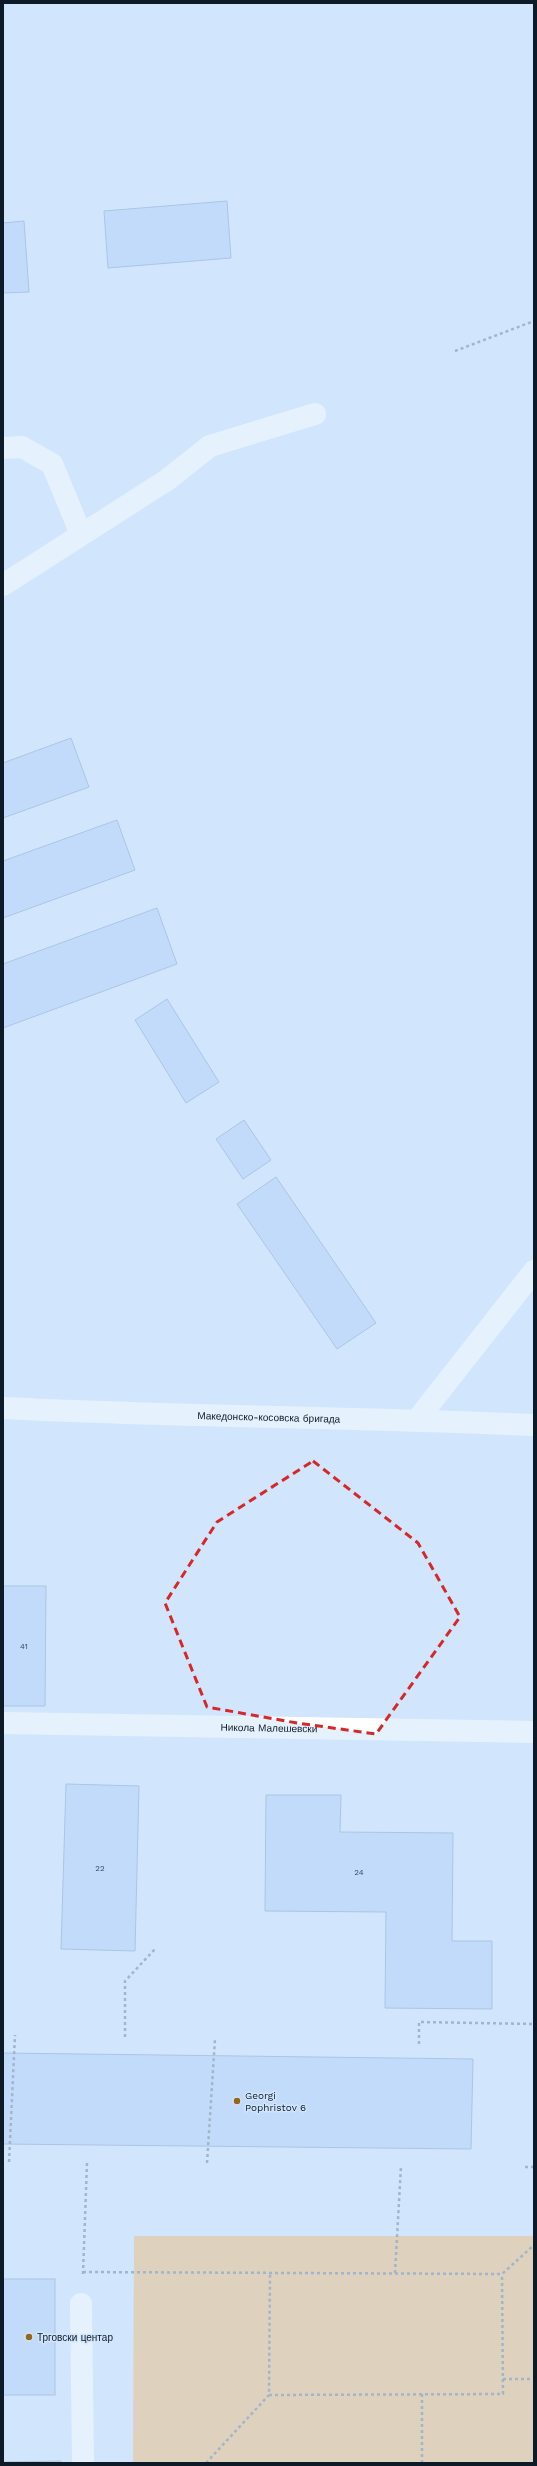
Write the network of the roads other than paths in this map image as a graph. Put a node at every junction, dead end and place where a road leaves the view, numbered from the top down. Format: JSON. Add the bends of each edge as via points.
{"nodes":[{"id":1,"x":315,"y":414,"type":"dead end"},
{"id":2,"x":3,"y":448,"type":"edge"},
{"id":3,"x":81,"y":534,"type":"junction"},
{"id":4,"x":3,"y":585,"type":"edge"},
{"id":5,"x":534,"y":1271,"type":"edge"},
{"id":6,"x":3,"y":1408,"type":"edge"},
{"id":7,"x":417,"y":1420,"type":"junction"},
{"id":8,"x":534,"y":1425,"type":"edge"},
{"id":9,"x":3,"y":1723,"type":"edge"},
{"id":10,"x":534,"y":1732,"type":"edge"},
{"id":11,"x":81,"y":2304,"type":"road end"},
{"id":12,"x":83,"y":2463,"type":"edge"}],
"edges":[{"from":1,"to":3,"type":"street","via":[[210,446],[167,480]]},
{"from":2,"to":3,"type":"street","via":[[22,447],[52,464]]},
{"from":3,"to":4,"type":"street"},
{"from":5,"to":7,"type":"street"},
{"from":6,"to":7,"type":"street","name":"Македонско-косовска бригада","via":[[101,1413]]},
{"from":7,"to":8,"type":"street","name":"Македонско-косовска бригада"},
{"from":9,"to":10,"type":"street","name":"Никола Малешевски"},
{"from":11,"to":12,"type":"street"}]}
